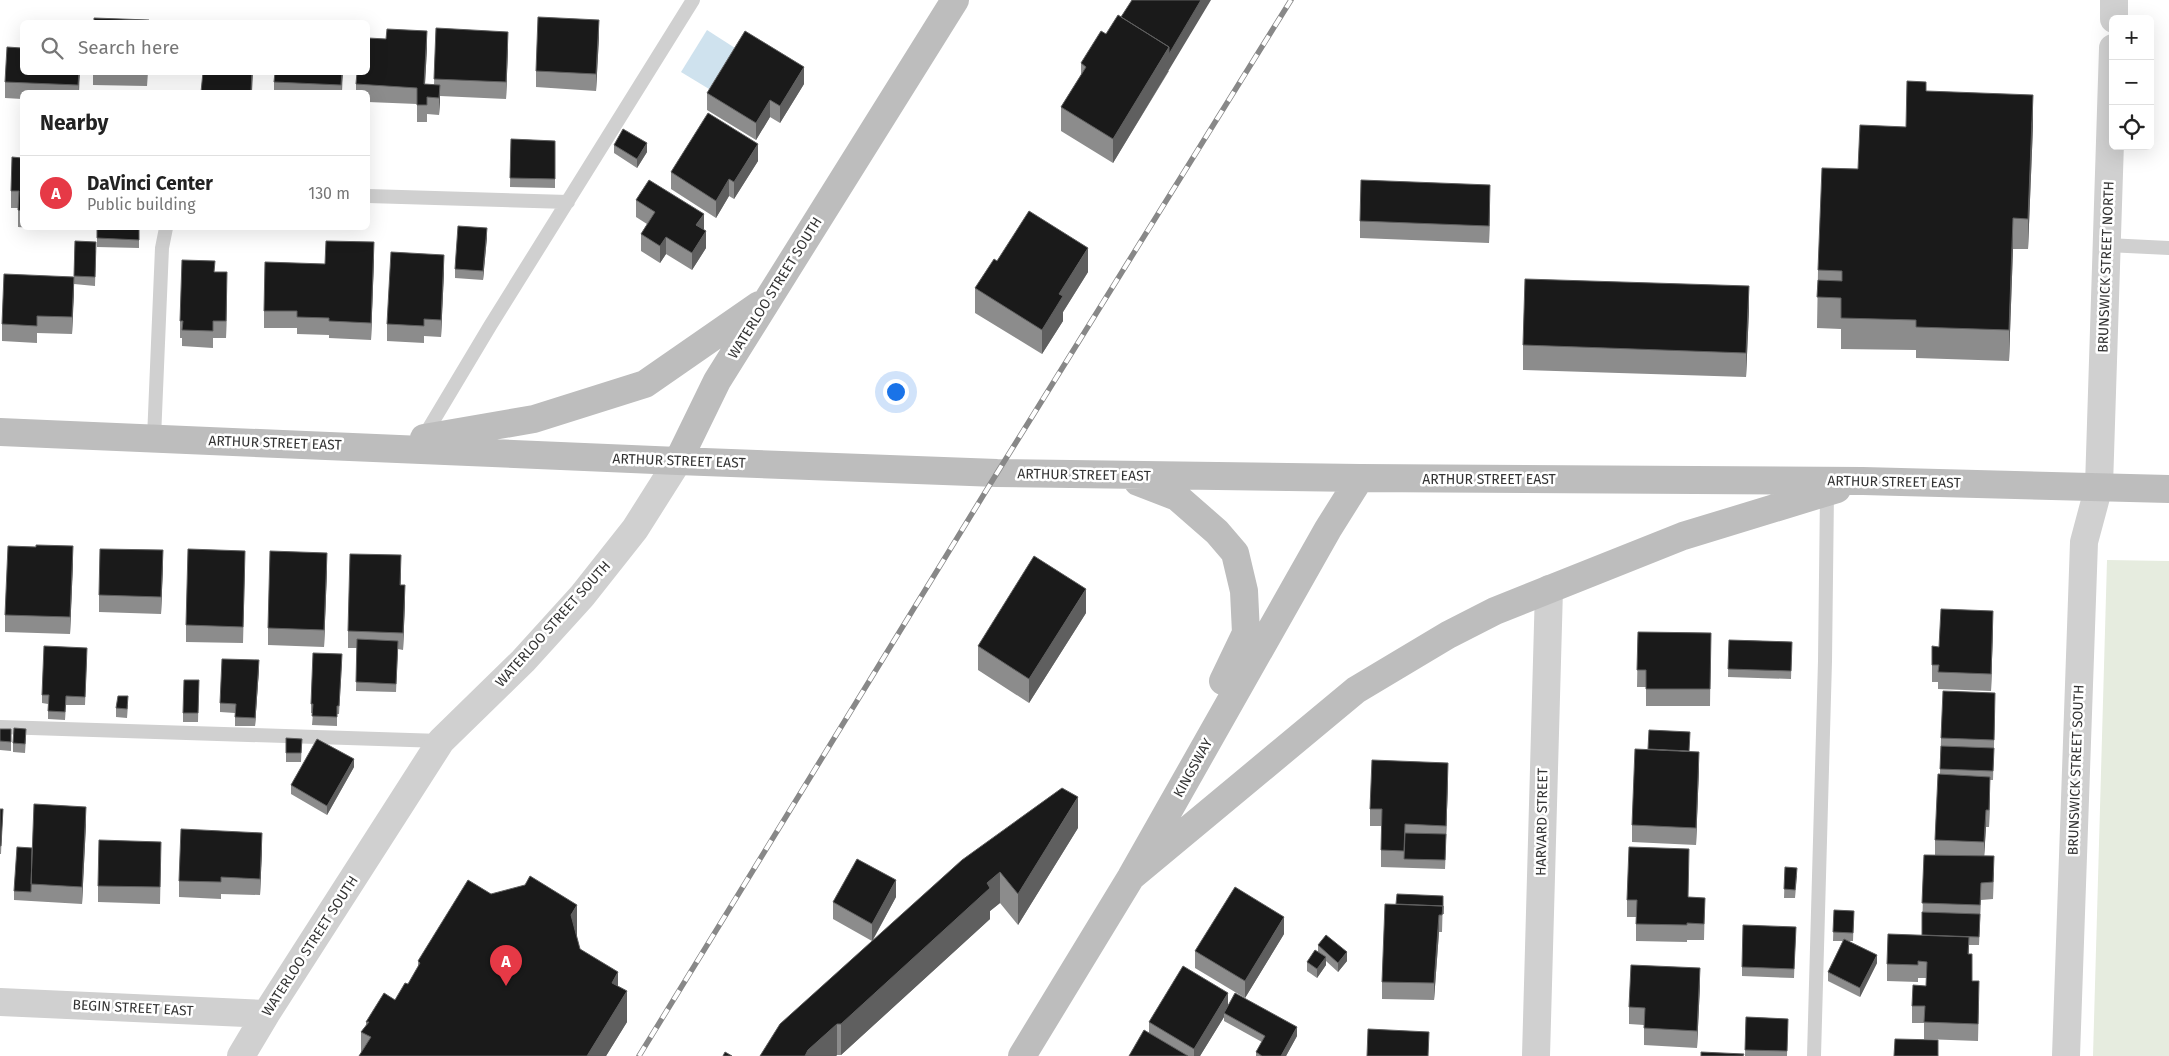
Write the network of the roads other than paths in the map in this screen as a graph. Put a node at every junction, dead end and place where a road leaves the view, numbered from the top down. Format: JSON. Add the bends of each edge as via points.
{"nodes":[{"id":1,"x":693,"y":0,"type":"edge"},
{"id":2,"x":955,"y":0,"type":"edge"},
{"id":3,"x":2114,"y":0,"type":"edge"},
{"id":4,"x":2114,"y":15,"type":"edge"},
{"id":5,"x":2113,"y":60,"type":"edge"},
{"id":6,"x":370,"y":196,"type":"edge"},
{"id":7,"x":568,"y":202,"type":"junction"},
{"id":8,"x":166,"y":230,"type":"edge"},
{"id":9,"x":2107,"y":245,"type":"junction"},
{"id":10,"x":2169,"y":248,"type":"edge"},
{"id":11,"x":769,"y":299,"type":"junction"},
{"id":12,"x":0,"y":432,"type":"edge"},
{"id":13,"x":154,"y":438,"type":"junction"},
{"id":14,"x":422,"y":439,"type":"junction"},
{"id":15,"x":372,"y":447,"type":"junction"},
{"id":16,"x":678,"y":462,"type":"junction"},
{"id":17,"x":1121,"y":476,"type":"junction"},
{"id":18,"x":1360,"y":478,"type":"junction"},
{"id":19,"x":1863,"y":480,"type":"junction"},
{"id":20,"x":2100,"y":486,"type":"junction"},
{"id":21,"x":2169,"y":489,"type":"edge"},
{"id":22,"x":1827,"y":492,"type":"junction"},
{"id":23,"x":1549,"y":589,"type":"junction"},
{"id":24,"x":0,"y":727,"type":"edge"},
{"id":25,"x":441,"y":741,"type":"junction"},
{"id":26,"x":1131,"y":877,"type":"junction"},
{"id":27,"x":0,"y":1002,"type":"edge"},
{"id":28,"x":266,"y":1014,"type":"junction"},
{"id":29,"x":242,"y":1056,"type":"edge"},
{"id":30,"x":1022,"y":1056,"type":"edge"},
{"id":31,"x":1536,"y":1056,"type":"edge"},
{"id":32,"x":1814,"y":1056,"type":"edge"},
{"id":33,"x":2066,"y":1056,"type":"edge"}],
"edges":[{"from":1,"to":7,"type":"lane"},
{"from":2,"to":11,"type":"main road","name":"WATERLOO STREET SOUTH"},
{"from":3,"to":4,"type":"street"},
{"from":5,"to":9,"type":"street","name":"BRUNSWICK STREET NORTH"},
{"from":6,"to":7,"type":"lane"},
{"from":7,"to":14,"type":"lane"},
{"from":8,"to":13,"type":"lane","via":[[162,248]]},
{"from":9,"to":10,"type":"lane"},
{"from":9,"to":20,"type":"street","name":"BRUNSWICK STREET NORTH"},
{"from":11,"to":14,"type":"main road","via":[[644,384],[534,419]]},
{"from":11,"to":16,"type":"main road","name":"WATERLOO STREET SOUTH","via":[[717,381]]},
{"from":12,"to":13,"type":"main road","name":"ARTHUR STREET EAST"},
{"from":13,"to":15,"type":"main road","name":"ARTHUR STREET EAST"},
{"from":14,"to":15,"type":"main road"},
{"from":15,"to":16,"type":"main road","name":"ARTHUR STREET EAST"},
{"from":16,"to":17,"type":"main road","name":"ARTHUR STREET EAST"},
{"from":16,"to":25,"type":"street","name":"WATERLOO STREET SOUTH","via":[[635,529],[582,596],[523,661]]},
{"from":17,"to":18,"type":"main road","name":"ARTHUR STREET EAST"},
{"from":17,"to":26,"type":"main road","via":[[1177,497],[1217,532],[1235,553],[1244,591],[1246,633]]},
{"from":18,"to":19,"type":"main road","name":"ARTHUR STREET EAST"},
{"from":18,"to":26,"type":"main road","name":"KINGSWAY"},
{"from":19,"to":20,"type":"main road","name":"ARTHUR STREET EAST"},
{"from":19,"to":22,"type":"main road"},
{"from":20,"to":21,"type":"main road","name":"ARTHUR STREET EAST"},
{"from":20,"to":33,"type":"street","name":"BRUNSWICK STREET SOUTH","via":[[2084,542]]},
{"from":22,"to":23,"type":"main road","via":[[1683,536]]},
{"from":22,"to":32,"type":"lane"},
{"from":23,"to":26,"type":"main road","via":[[1464,627],[1356,690]]},
{"from":23,"to":31,"type":"street","name":"HARVARD STREET"},
{"from":24,"to":25,"type":"lane"},
{"from":25,"to":28,"type":"street","name":"WATERLOO STREET SOUTH"},
{"from":26,"to":30,"type":"main road","name":"KINGSWAY"},
{"from":27,"to":28,"type":"street","name":"BEGIN STREET EAST"},
{"from":28,"to":29,"type":"street","name":"WATERLOO STREET SOUTH"}]}
